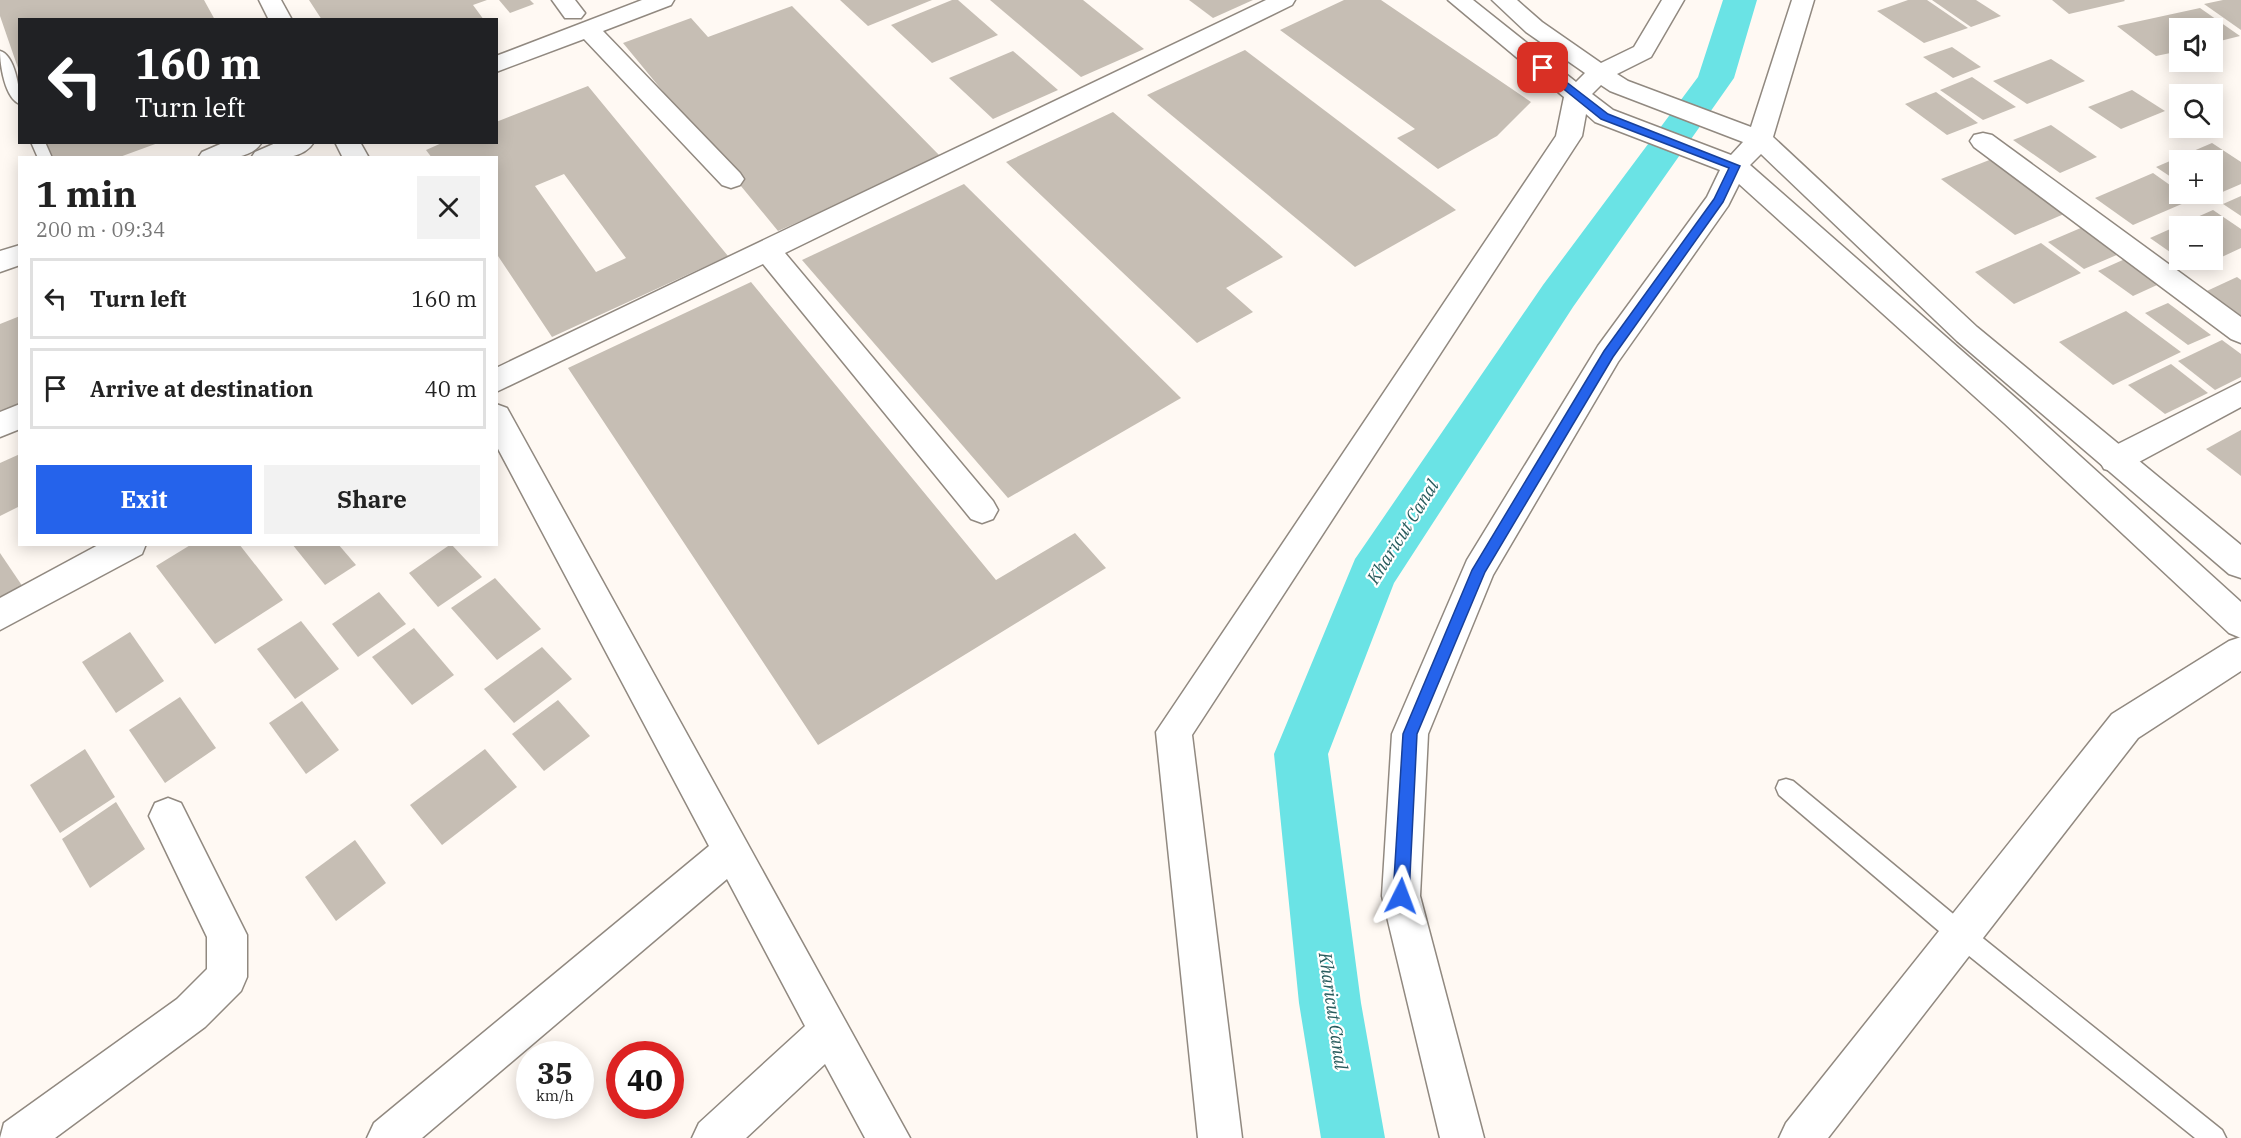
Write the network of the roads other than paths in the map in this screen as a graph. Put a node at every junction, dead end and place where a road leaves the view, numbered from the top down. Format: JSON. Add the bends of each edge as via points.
{"nodes":[{"id":1,"x":270,"y":0,"type":"edge"},
{"id":2,"x":607,"y":0,"type":"edge"},
{"id":3,"x":663,"y":0,"type":"edge"},
{"id":4,"x":1284,"y":0,"type":"edge"},
{"id":5,"x":1459,"y":0,"type":"edge"},
{"id":6,"x":1503,"y":0,"type":"edge"},
{"id":7,"x":1673,"y":0,"type":"edge"},
{"id":8,"x":1803,"y":0,"type":"edge"},
{"id":9,"x":575,"y":14,"type":"edge"},
{"id":10,"x":280,"y":18,"type":"edge"},
{"id":11,"x":498,"y":43,"type":"edge"},
{"id":12,"x":0,"y":55,"type":"edge"},
{"id":13,"x":498,"y":64,"type":"edge"},
{"id":14,"x":1598,"y":84,"type":"junction"},
{"id":15,"x":18,"y":96,"type":"edge"},
{"id":16,"x":1747,"y":134,"type":"junction"},
{"id":17,"x":1983,"y":141,"type":"dead end"},
{"id":18,"x":245,"y":144,"type":"edge"},
{"id":19,"x":297,"y":144,"type":"edge"},
{"id":20,"x":216,"y":156,"type":"edge"},
{"id":21,"x":269,"y":156,"type":"edge"},
{"id":22,"x":1728,"y":164,"type":"junction"},
{"id":23,"x":732,"y":179,"type":"dead end"},
{"id":24,"x":18,"y":231,"type":"edge"},
{"id":25,"x":0,"y":238,"type":"edge"},
{"id":26,"x":767,"y":250,"type":"junction"},
{"id":27,"x":18,"y":255,"type":"edge"},
{"id":28,"x":0,"y":262,"type":"edge"},
{"id":29,"x":2241,"y":332,"type":"edge"},
{"id":30,"x":498,"y":380,"type":"edge"},
{"id":31,"x":2241,"y":393,"type":"edge"},
{"id":32,"x":18,"y":418,"type":"edge"},
{"id":33,"x":498,"y":420,"type":"edge"},
{"id":34,"x":0,"y":425,"type":"edge"},
{"id":35,"x":2115,"y":460,"type":"junction"},
{"id":36,"x":982,"y":510,"type":"dead end"},
{"id":37,"x":126,"y":546,"type":"edge"},
{"id":38,"x":2241,"y":564,"type":"edge"},
{"id":39,"x":0,"y":615,"type":"edge"},
{"id":40,"x":2241,"y":623,"type":"edge"},
{"id":41,"x":2241,"y":652,"type":"edge"},
{"id":42,"x":1786,"y":788,"type":"dead end"},
{"id":43,"x":168,"y":816,"type":"dead end"},
{"id":44,"x":732,"y":851,"type":"junction"},
{"id":45,"x":1961,"y":935,"type":"junction"},
{"id":46,"x":830,"y":1031,"type":"junction"},
{"id":47,"x":19,"y":1138,"type":"edge"},
{"id":48,"x":389,"y":1138,"type":"edge"},
{"id":49,"x":714,"y":1138,"type":"edge"},
{"id":50,"x":888,"y":1138,"type":"edge"},
{"id":51,"x":1220,"y":1138,"type":"edge"},
{"id":52,"x":1461,"y":1138,"type":"edge"},
{"id":53,"x":1801,"y":1138,"type":"edge"},
{"id":54,"x":2214,"y":1138,"type":"edge"}],
"edges":[{"from":1,"to":10,"type":"street"},
{"from":2,"to":9,"type":"street"},
{"from":3,"to":9,"type":"street"},
{"from":4,"to":26,"type":"street"},
{"from":5,"to":14,"type":"street"},
{"from":6,"to":14,"type":"street"},
{"from":7,"to":14,"type":"street","via":[[1643,52]]},
{"from":8,"to":16,"type":"street"},
{"from":9,"to":11,"type":"street"},
{"from":9,"to":13,"type":"street"},
{"from":9,"to":23,"type":"street"},
{"from":12,"to":15,"type":"lane"},
{"from":14,"to":16,"type":"street"},
{"from":14,"to":22,"type":"street","via":[[1605,116]]},
{"from":14,"to":51,"type":"street","via":[[1569,136],[1174,732]]},
{"from":16,"to":22,"type":"street"},
{"from":16,"to":35,"type":"street","via":[[1966,334]]},
{"from":17,"to":29,"type":"street"},
{"from":18,"to":20,"type":"street"},
{"from":19,"to":21,"type":"street"},
{"from":22,"to":40,"type":"street","via":[[2015,415]]},
{"from":22,"to":52,"type":"street","via":[[1719,200],[1608,354],[1479,570],[1410,734],[1401,896]]},
{"from":24,"to":25,"type":"street"},
{"from":26,"to":30,"type":"street"},
{"from":26,"to":36,"type":"street"},
{"from":27,"to":28,"type":"street"},
{"from":31,"to":35,"type":"street"},
{"from":32,"to":34,"type":"street"},
{"from":33,"to":44,"type":"street"},
{"from":35,"to":38,"type":"street"},
{"from":37,"to":39,"type":"street"},
{"from":41,"to":45,"type":"street","via":[[2125,726]]},
{"from":42,"to":45,"type":"lane"},
{"from":43,"to":47,"type":"street","via":[[227,935],[227,977],[191,1013]]},
{"from":44,"to":46,"type":"street"},
{"from":44,"to":48,"type":"street"},
{"from":45,"to":53,"type":"street"},
{"from":45,"to":54,"type":"lane"},
{"from":46,"to":49,"type":"street"},
{"from":46,"to":50,"type":"street"}]}
